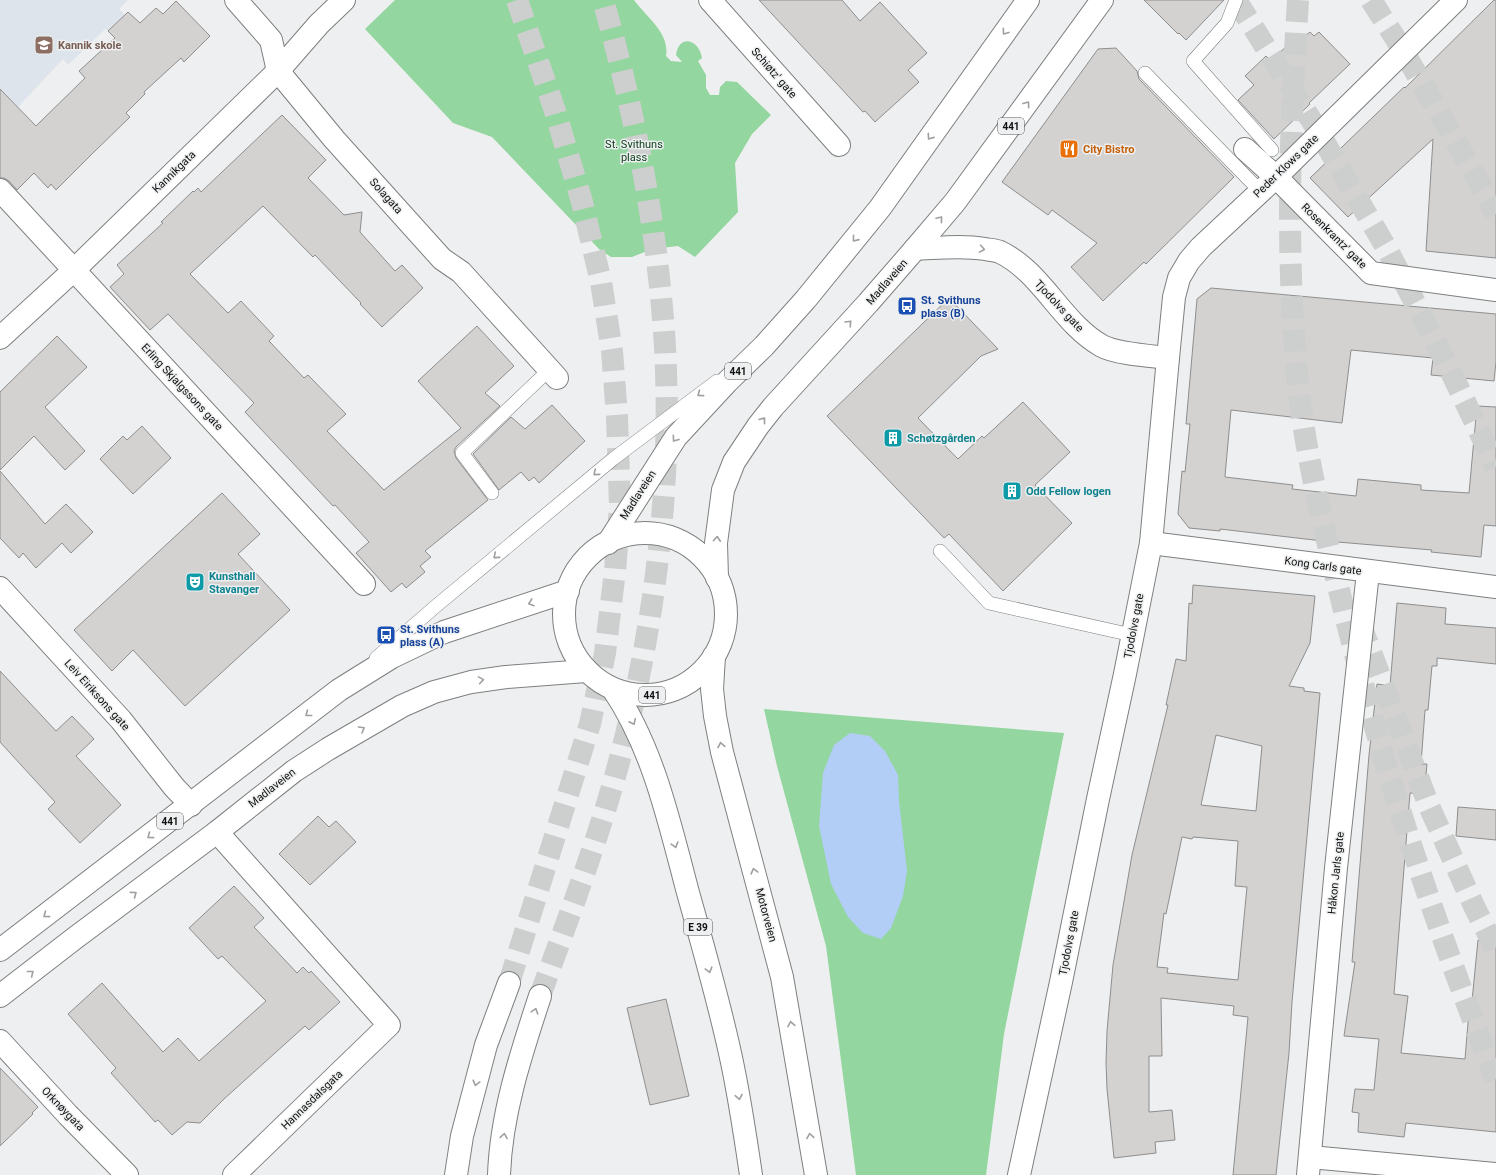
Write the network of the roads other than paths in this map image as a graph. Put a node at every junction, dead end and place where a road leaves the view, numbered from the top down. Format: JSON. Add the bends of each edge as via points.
{"nodes":[{"id":1,"x":236,"y":0,"type":"edge"},
{"id":2,"x":344,"y":0,"type":"edge"},
{"id":3,"x":710,"y":0,"type":"edge"},
{"id":4,"x":1028,"y":0,"type":"edge"},
{"id":5,"x":1102,"y":0,"type":"edge"},
{"id":6,"x":1236,"y":0,"type":"edge"},
{"id":7,"x":1456,"y":0,"type":"edge"},
{"id":8,"x":278,"y":71,"type":"junction"},
{"id":9,"x":1145,"y":73,"type":"dead end"},
{"id":10,"x":838,"y":145,"type":"dead end"},
{"id":11,"x":1245,"y":149,"type":"dead end"},
{"id":12,"x":1272,"y":150,"type":"dead end"},
{"id":13,"x":1276,"y":177,"type":"junction"},
{"id":14,"x":0,"y":190,"type":"edge"},
{"id":15,"x":1260,"y":192,"type":"junction"},
{"id":16,"x":915,"y":249,"type":"junction"},
{"id":17,"x":74,"y":270,"type":"junction"},
{"id":18,"x":1496,"y":290,"type":"edge"},
{"id":19,"x":0,"y":338,"type":"edge"},
{"id":20,"x":764,"y":346,"type":"junction"},
{"id":21,"x":1168,"y":358,"type":"junction"},
{"id":22,"x":553,"y":374,"type":"joint"},
{"id":23,"x":492,"y":493,"type":"dead end"},
{"id":24,"x":608,"y":543,"type":"junction"},
{"id":25,"x":1151,"y":543,"type":"junction"},
{"id":26,"x":940,"y":552,"type":"dead end"},
{"id":27,"x":1368,"y":572,"type":"junction"},
{"id":28,"x":717,"y":578,"type":"junction"},
{"id":29,"x":364,"y":584,"type":"dead end"},
{"id":30,"x":1496,"y":587,"type":"edge"},
{"id":31,"x":0,"y":588,"type":"edge"},
{"id":32,"x":568,"y":591,"type":"junction"},
{"id":33,"x":1132,"y":635,"type":"junction"},
{"id":34,"x":714,"y":656,"type":"junction"},
{"id":35,"x":586,"y":670,"type":"junction"},
{"id":36,"x":613,"y":689,"type":"junction"},
{"id":37,"x":339,"y":690,"type":"junction"},
{"id":38,"x":191,"y":805,"type":"junction"},
{"id":39,"x":217,"y":832,"type":"junction"},
{"id":40,"x":0,"y":950,"type":"edge"},
{"id":41,"x":508,"y":982,"type":"tunnel mouth"},
{"id":42,"x":0,"y":996,"type":"edge"},
{"id":43,"x":540,"y":996,"type":"tunnel mouth"},
{"id":44,"x":0,"y":1041,"type":"edge"},
{"id":45,"x":1309,"y":1166,"type":"edge"},
{"id":46,"x":1496,"y":1174,"type":"edge"},
{"id":47,"x":127,"y":1175,"type":"edge"},
{"id":48,"x":234,"y":1175,"type":"edge"},
{"id":49,"x":456,"y":1175,"type":"edge"},
{"id":50,"x":499,"y":1175,"type":"edge"},
{"id":51,"x":751,"y":1175,"type":"edge"},
{"id":52,"x":816,"y":1175,"type":"edge"},
{"id":53,"x":1019,"y":1175,"type":"edge"}],
"edges":[{"from":1,"to":8,"type":"main road","name":"Solagata","via":[[271,40]]},
{"from":2,"to":8,"type":"main road","name":"Kannikgata"},
{"from":3,"to":10,"type":"main road","name":"Schiøtz' gate"},
{"from":4,"to":20,"type":"main road","name":"Madlaveien","number":"441","one_way":true,"via":[[880,208]]},
{"from":16,"to":5,"type":"main road","name":"Madlaveien","number":"441","one_way":true,"via":[[955,202]]},
{"from":6,"to":12,"type":"lane","via":[[1227,23],[1193,61]]},
{"from":7,"to":13,"type":"main road","name":"Peder Klows gate"},
{"from":8,"to":17,"type":"main road","name":"Kannikgata"},
{"from":8,"to":22,"type":"main road","name":"Solagata","via":[[334,139],[437,253],[461,272]]},
{"from":9,"to":15,"type":"lane"},
{"from":11,"to":13,"type":"main road","name":"Rosenkrantz' gate"},
{"from":13,"to":15,"type":"main road","name":"Peder Klows gate"},
{"from":13,"to":18,"type":"main road","name":"Rosenkrantz' gate","via":[[1371,273]]},
{"from":14,"to":17,"type":"main road","name":"Erling Skjalgssons gate"},
{"from":15,"to":21,"type":"main road","name":"Peder Klows gate","via":[[1201,247],[1179,278],[1174,297]]},
{"from":16,"to":21,"type":"main road","name":"Tjodolvs gate","one_way":true,"via":[[961,246],[999,252],[1028,272],[1087,337],[1104,347]]},
{"from":28,"to":16,"type":"main road","name":"Madlaveien","number":"441","one_way":true,"via":[[718,516],[723,490],[734,462],[773,407]]},
{"from":17,"to":19,"type":"main road","name":"Kannikgata"},
{"from":17,"to":29,"type":"main road","name":"Erling Skjalgssons gate"},
{"from":20,"to":24,"type":"main road","name":"Madlaveien","number":"441","one_way":true,"via":[[676,437]]},
{"from":20,"to":37,"type":"lane","one_way":true,"via":[[613,459]]},
{"from":21,"to":25,"type":"main road","name":"Tjodolvs gate"},
{"from":22,"to":23,"type":"lane","via":[[462,453]]},
{"from":24,"to":28,"type":"main road","number":"441","via":[[638,534],[670,537],[697,553],[709,564]]},
{"from":24,"to":32,"type":"main road","number":"441","via":[[583,563]]},
{"from":25,"to":27,"type":"main road","name":"Kong Carls gate"},
{"from":25,"to":33,"type":"main road","name":"Tjodolvs gate"},
{"from":26,"to":33,"type":"lane","via":[[989,602]]},
{"from":27,"to":30,"type":"main road","name":"Kong Carls gate"},
{"from":27,"to":45,"type":"main road","name":"Håkon Jarls gate","via":[[1335,876]]},
{"from":28,"to":34,"type":"main road","number":"441","via":[[726,609],[722,641]]},
{"from":31,"to":38,"type":"main road","name":"Leiv Eiriksons gate","via":[[121,720]]},
{"from":32,"to":35,"type":"main road","number":"441","via":[[564,615],[566,633],[572,650]]},
{"from":32,"to":37,"type":"main road","number":"441","one_way":true,"via":[[444,632],[392,657]]},
{"from":33,"to":53,"type":"main road","name":"Tjodolvs gate"},
{"from":34,"to":36,"type":"main road","number":"441","via":[[705,669],[692,680],[667,692],[645,696]]},
{"from":52,"to":34,"type":"main road","name":"Motorveien","one_way":true,"via":[[782,976],[722,752],[712,690]]},
{"from":35,"to":36,"type":"main road","number":"441"},
{"from":39,"to":35,"type":"main road","name":"Madlaveien","one_way":true,"via":[[294,771],[328,748],[402,706],[434,692],[471,682]]},
{"from":36,"to":51,"type":"main road","number":"E 39","one_way":true,"via":[[638,733],[655,778],[676,848],[730,1053]]},
{"from":37,"to":38,"type":"main road","number":"441","one_way":true},
{"from":38,"to":40,"type":"main road","number":"441","one_way":true},
{"from":42,"to":39,"type":"main road","name":"Madlaveien","one_way":true},
{"from":39,"to":48,"type":"main road","name":"Hannasdalsgata","via":[[390,1025]]},
{"from":41,"to":49,"type":"main road","one_way":true,"via":[[486,1045],[462,1136]]},
{"from":50,"to":43,"type":"main road","one_way":true,"via":[[517,1065]]},
{"from":44,"to":47,"type":"main road","name":"Orknøygata"},
{"from":45,"to":46,"type":"main road"}]}
